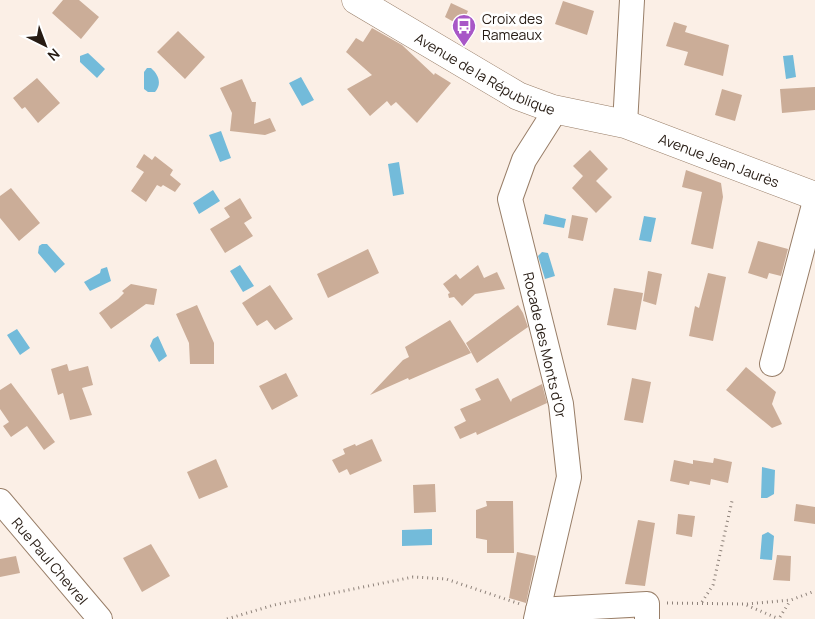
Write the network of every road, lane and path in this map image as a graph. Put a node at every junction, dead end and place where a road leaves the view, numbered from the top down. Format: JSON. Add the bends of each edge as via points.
{"nodes":[{"id":1,"x":356,"y":0,"type":"edge"},
{"id":2,"x":632,"y":0,"type":"edge"},
{"id":3,"x":553,"y":109,"type":"junction"},
{"id":4,"x":625,"y":124,"type":"junction"},
{"id":5,"x":815,"y":196,"type":"edge"},
{"id":6,"x":815,"y":201,"type":"edge"},
{"id":7,"x":772,"y":364,"type":"dead end"},
{"id":8,"x":0,"y":500,"type":"edge"},
{"id":9,"x":732,"y":501,"type":"dead end"},
{"id":10,"x":815,"y":591,"type":"edge"},
{"id":11,"x":791,"y":600,"type":"junction"},
{"id":12,"x":702,"y":602,"type":"junction"},
{"id":13,"x":744,"y":604,"type":"junction"},
{"id":14,"x":647,"y":611,"type":"edge"},
{"id":15,"x":537,"y":615,"type":"edge"},
{"id":16,"x":780,"y":618,"type":"edge"},
{"id":17,"x":100,"y":619,"type":"edge"},
{"id":18,"x":227,"y":619,"type":"edge"}],
"edges":[{"from":1,"to":3,"type":"main road","name":"Avenue de la République","via":[[518,96]]},
{"from":2,"to":4,"type":"street"},
{"from":3,"to":4,"type":"main road","name":"Avenue de la République"},
{"from":3,"to":15,"type":"street","name":"Rocade des Monts d'Or","via":[[524,160],[510,199],[561,404],[569,477]]},
{"from":4,"to":5,"type":"main road","name":"Avenue Jean Jaurès"},
{"from":6,"to":7,"type":"street"},
{"from":8,"to":17,"type":"street","name":"Rue Paul Chevrel"},
{"from":9,"to":12,"type":"path","via":[[713,585]]},
{"from":10,"to":11,"type":"path"},
{"from":11,"to":13,"type":"path"},
{"from":11,"to":16,"type":"path"},
{"from":12,"to":13,"type":"path"},
{"from":12,"to":14,"type":"path"},
{"from":13,"to":16,"type":"path"},
{"from":14,"to":15,"type":"street"},
{"from":15,"to":18,"type":"path","via":[[446,579],[413,577],[274,605]]}]}
